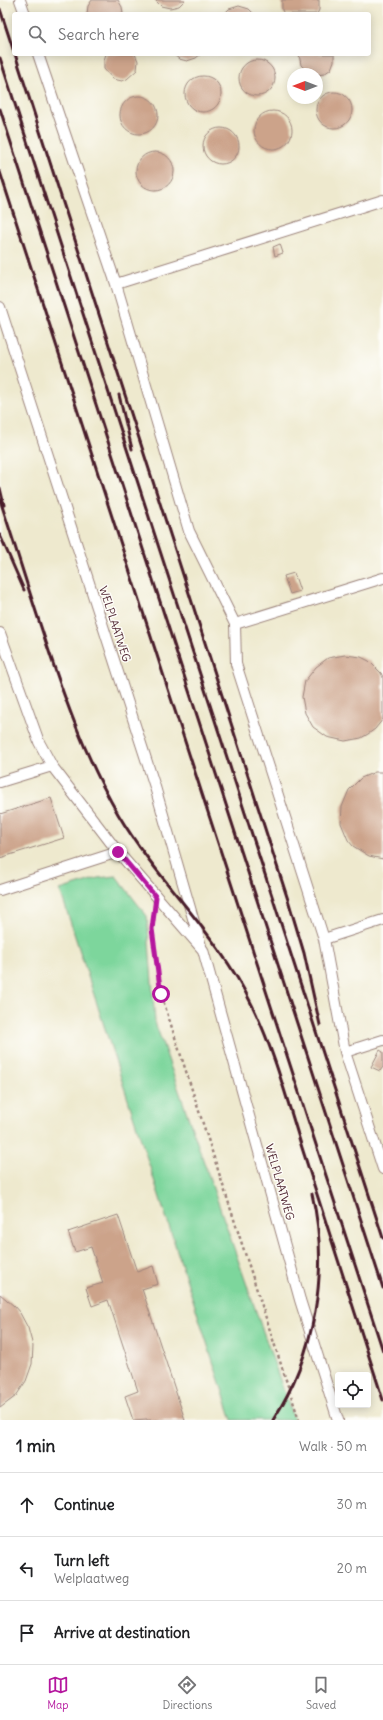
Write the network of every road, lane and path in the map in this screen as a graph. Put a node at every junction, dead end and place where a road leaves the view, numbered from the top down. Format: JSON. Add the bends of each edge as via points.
{"nodes":[{"id":1,"x":20,"y":0,"type":"edge"},
{"id":2,"x":24,"y":12,"type":"edge"},
{"id":3,"x":39,"y":56,"type":"edge"},
{"id":4,"x":383,"y":200,"type":"edge"},
{"id":5,"x":116,"y":284,"type":"junction"},
{"id":6,"x":0,"y":307,"type":"edge"},
{"id":7,"x":383,"y":578,"type":"edge"},
{"id":8,"x":235,"y":624,"type":"junction"},
{"id":9,"x":0,"y":633,"type":"edge"},
{"id":10,"x":52,"y":766,"type":"junction"},
{"id":11,"x":0,"y":782,"type":"edge"},
{"id":12,"x":118,"y":852,"type":"junction"},
{"id":13,"x":0,"y":890,"type":"edge"},
{"id":14,"x":156,"y":897,"type":"junction"},
{"id":15,"x":383,"y":920,"type":"edge"},
{"id":16,"x":324,"y":939,"type":"junction"},
{"id":17,"x":202,"y":950,"type":"junction"},
{"id":18,"x":383,"y":1040,"type":"edge"},
{"id":19,"x":345,"y":1052,"type":"junction"},
{"id":20,"x":383,"y":1170,"type":"edge"},
{"id":21,"x":299,"y":1420,"type":"edge"},
{"id":22,"x":338,"y":1420,"type":"edge"}],
"edges":[{"from":1,"to":2,"type":"lane"},
{"from":3,"to":5,"type":"lane"},
{"from":4,"to":5,"type":"lane"},
{"from":5,"to":8,"type":"lane","via":[[189,531]]},
{"from":6,"to":17,"type":"lane","name":"WELPLAATWEG","via":[[155,787]]},
{"from":7,"to":8,"type":"lane"},
{"from":8,"to":16,"type":"lane","via":[[236,664]]},
{"from":9,"to":10,"type":"lane","name":"WELPLAATWEG","via":[[39,742]]},
{"from":10,"to":11,"type":"lane"},
{"from":10,"to":12,"type":"lane","name":"WELPLAATWEG"},
{"from":12,"to":13,"type":"lane"},
{"from":12,"to":14,"type":"lane","name":"WELPLAATWEG"},
{"from":14,"to":17,"type":"lane","name":"WELPLAATWEG"},
{"from":14,"to":21,"type":"path","via":[[152,929],[161,994]]},
{"from":15,"to":16,"type":"lane"},
{"from":16,"to":19,"type":"lane"},
{"from":17,"to":22,"type":"lane","name":"WELPLAATWEG","via":[[300,1300]]},
{"from":18,"to":19,"type":"lane"},
{"from":19,"to":20,"type":"lane"}]}
